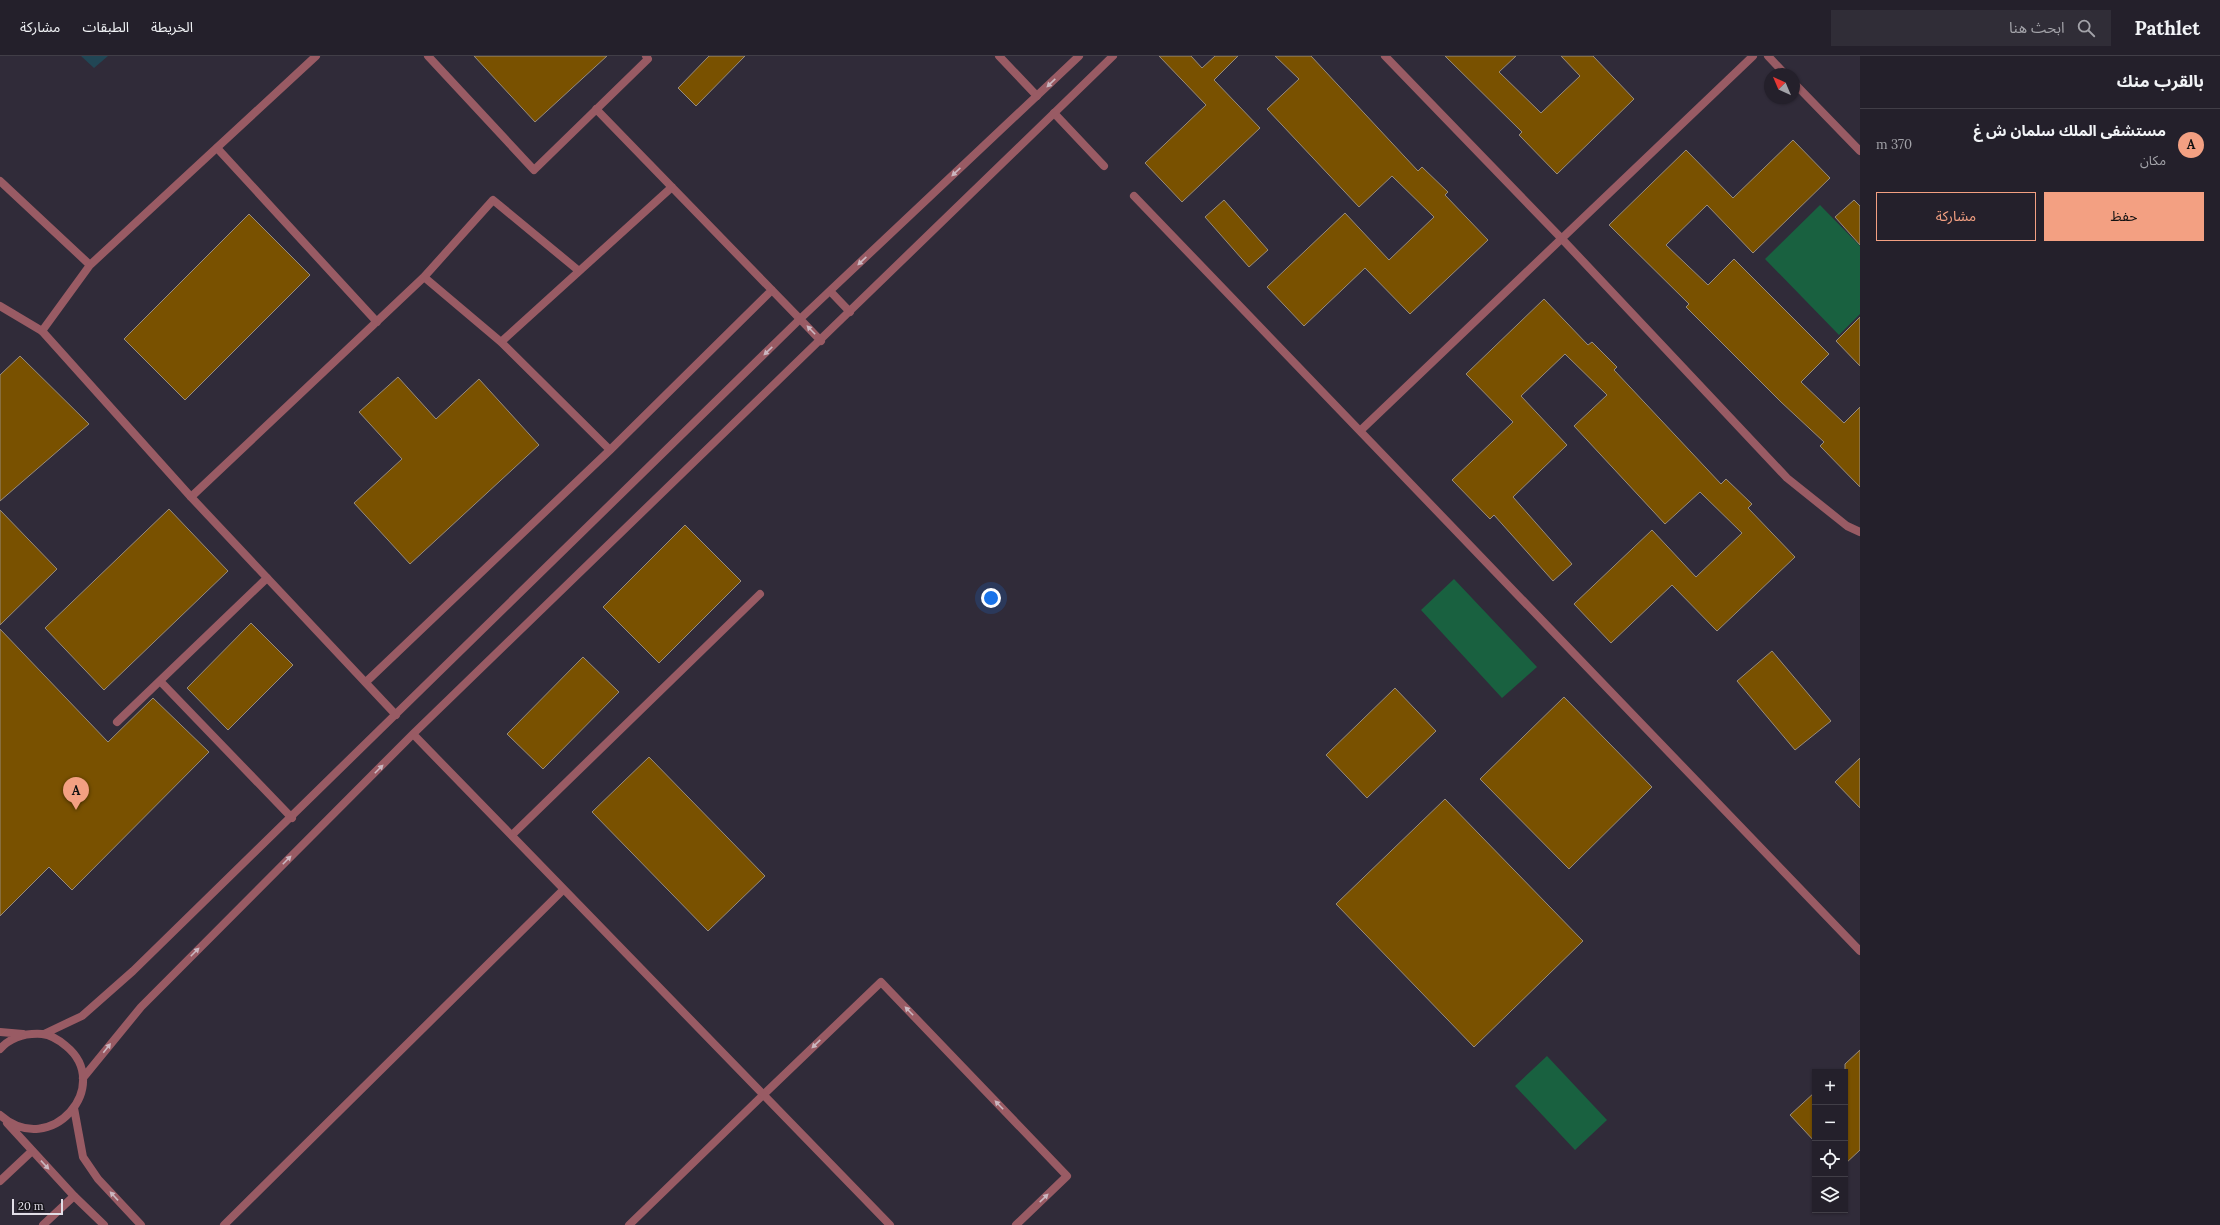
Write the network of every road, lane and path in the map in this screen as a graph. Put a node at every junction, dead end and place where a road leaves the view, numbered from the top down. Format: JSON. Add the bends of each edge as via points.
{"nodes":[{"id":1,"x":316,"y":56,"type":"edge"},
{"id":2,"x":428,"y":56,"type":"edge"},
{"id":3,"x":646,"y":56,"type":"edge"},
{"id":4,"x":999,"y":56,"type":"edge"},
{"id":5,"x":1079,"y":56,"type":"edge"},
{"id":6,"x":1113,"y":56,"type":"edge"},
{"id":7,"x":1385,"y":56,"type":"edge"},
{"id":8,"x":1753,"y":56,"type":"edge"},
{"id":9,"x":1768,"y":56,"type":"edge"},
{"id":10,"x":1779,"y":68,"type":"edge"},
{"id":11,"x":1800,"y":89,"type":"edge"},
{"id":12,"x":1037,"y":96,"type":"junction"},
{"id":13,"x":596,"y":110,"type":"junction"},
{"id":14,"x":1054,"y":113,"type":"junction"},
{"id":15,"x":217,"y":148,"type":"junction"},
{"id":16,"x":1860,"y":151,"type":"edge"},
{"id":17,"x":1104,"y":166,"type":"dead end"},
{"id":18,"x":0,"y":180,"type":"edge"},
{"id":19,"x":672,"y":187,"type":"junction"},
{"id":20,"x":1134,"y":196,"type":"dead end"},
{"id":21,"x":1562,"y":238,"type":"junction"},
{"id":22,"x":90,"y":265,"type":"junction"},
{"id":23,"x":579,"y":271,"type":"junction"},
{"id":24,"x":424,"y":277,"type":"junction"},
{"id":25,"x":772,"y":290,"type":"junction"},
{"id":26,"x":830,"y":291,"type":"junction"},
{"id":27,"x":0,"y":306,"type":"edge"},
{"id":28,"x":850,"y":312,"type":"junction"},
{"id":29,"x":800,"y":319,"type":"junction"},
{"id":30,"x":377,"y":322,"type":"junction"},
{"id":31,"x":42,"y":331,"type":"junction"},
{"id":32,"x":821,"y":340,"type":"junction"},
{"id":33,"x":501,"y":342,"type":"junction"},
{"id":34,"x":1360,"y":431,"type":"junction"},
{"id":35,"x":610,"y":450,"type":"junction"},
{"id":36,"x":191,"y":497,"type":"junction"},
{"id":37,"x":1860,"y":532,"type":"edge"},
{"id":38,"x":267,"y":578,"type":"junction"},
{"id":39,"x":760,"y":594,"type":"dead end"},
{"id":40,"x":160,"y":681,"type":"junction"},
{"id":41,"x":366,"y":682,"type":"junction"},
{"id":42,"x":396,"y":716,"type":"junction"},
{"id":43,"x":117,"y":722,"type":"dead end"},
{"id":44,"x":413,"y":734,"type":"junction"},
{"id":45,"x":292,"y":818,"type":"junction"},
{"id":46,"x":512,"y":835,"type":"junction"},
{"id":47,"x":563,"y":890,"type":"junction"},
{"id":48,"x":1860,"y":951,"type":"edge"},
{"id":49,"x":0,"y":1032,"type":"edge"},
{"id":50,"x":28,"y":1034,"type":"junction"},
{"id":51,"x":44,"y":1034,"type":"junction"},
{"id":52,"x":0,"y":1049,"type":"edge"},
{"id":53,"x":83,"y":1078,"type":"junction"},
{"id":54,"x":763,"y":1095,"type":"junction"},
{"id":55,"x":74,"y":1108,"type":"junction"},
{"id":56,"x":0,"y":1115,"type":"edge"},
{"id":57,"x":32,"y":1151,"type":"junction"},
{"id":58,"x":0,"y":1181,"type":"edge"},
{"id":59,"x":74,"y":1196,"type":"junction"},
{"id":60,"x":43,"y":1225,"type":"edge"},
{"id":61,"x":104,"y":1225,"type":"edge"},
{"id":62,"x":141,"y":1225,"type":"edge"},
{"id":63,"x":224,"y":1225,"type":"edge"},
{"id":64,"x":629,"y":1225,"type":"edge"},
{"id":65,"x":890,"y":1225,"type":"edge"},
{"id":66,"x":1016,"y":1225,"type":"edge"}],
"edges":[{"from":1,"to":15,"type":"street"},
{"from":2,"to":13,"type":"street","via":[[534,170]]},
{"from":3,"to":13,"type":"street","via":[[648,59]]},
{"from":4,"to":12,"type":"street"},
{"from":5,"to":12,"type":"street","one_way":true},
{"from":6,"to":14,"type":"street"},
{"from":7,"to":21,"type":"street"},
{"from":8,"to":21,"type":"street"},
{"from":9,"to":10,"type":"street"},
{"from":11,"to":16,"type":"street"},
{"from":12,"to":26,"type":"street","one_way":true},
{"from":13,"to":19,"type":"street"},
{"from":14,"to":17,"type":"street"},
{"from":14,"to":28,"type":"street"},
{"from":15,"to":22,"type":"street"},
{"from":15,"to":30,"type":"street"},
{"from":18,"to":22,"type":"street"},
{"from":19,"to":23,"type":"street"},
{"from":19,"to":25,"type":"street"},
{"from":20,"to":34,"type":"street"},
{"from":21,"to":34,"type":"street"},
{"from":21,"to":37,"type":"street","via":[[1787,478],[1847,526]]},
{"from":22,"to":31,"type":"street"},
{"from":23,"to":24,"type":"street","via":[[493,200]]},
{"from":23,"to":33,"type":"street"},
{"from":24,"to":30,"type":"street"},
{"from":24,"to":33,"type":"street"},
{"from":25,"to":29,"type":"street"},
{"from":25,"to":35,"type":"street"},
{"from":26,"to":28,"type":"street"},
{"from":26,"to":29,"type":"street"},
{"from":27,"to":31,"type":"street"},
{"from":28,"to":32,"type":"street"},
{"from":32,"to":29,"type":"street","one_way":true},
{"from":29,"to":42,"type":"street","one_way":true},
{"from":30,"to":36,"type":"street"},
{"from":31,"to":36,"type":"street"},
{"from":32,"to":44,"type":"street"},
{"from":33,"to":35,"type":"street"},
{"from":34,"to":48,"type":"street"},
{"from":35,"to":41,"type":"street"},
{"from":36,"to":38,"type":"street"},
{"from":38,"to":40,"type":"street"},
{"from":38,"to":41,"type":"street"},
{"from":39,"to":46,"type":"street"},
{"from":40,"to":43,"type":"street"},
{"from":40,"to":45,"type":"street"},
{"from":41,"to":42,"type":"street"},
{"from":42,"to":45,"type":"street"},
{"from":44,"to":46,"type":"street"},
{"from":53,"to":44,"type":"street","one_way":true,"via":[[141,1007]]},
{"from":45,"to":51,"type":"street","via":[[133,972],[82,1016]]},
{"from":46,"to":47,"type":"street"},
{"from":47,"to":54,"type":"street"},
{"from":47,"to":63,"type":"street"},
{"from":49,"to":50,"type":"street"},
{"from":50,"to":51,"type":"street"},
{"from":50,"to":52,"type":"street","via":[[14,1038]]},
{"from":51,"to":53,"type":"street","via":[[71,1050],[79,1063]]},
{"from":53,"to":55,"type":"street","via":[[81,1094]]},
{"from":54,"to":64,"type":"street"},
{"from":54,"to":65,"type":"street"},
{"from":66,"to":54,"type":"street","one_way":true,"via":[[1067,1176],[881,982]]},
{"from":55,"to":56,"type":"street","via":[[64,1119],[52,1126],[39,1129],[12,1124]]},
{"from":62,"to":55,"type":"street","one_way":true,"via":[[98,1179],[83,1157]]},
{"from":56,"to":57,"type":"street"},
{"from":57,"to":58,"type":"street"},
{"from":57,"to":59,"type":"street","one_way":true},
{"from":59,"to":60,"type":"street"},
{"from":59,"to":61,"type":"street"}]}
